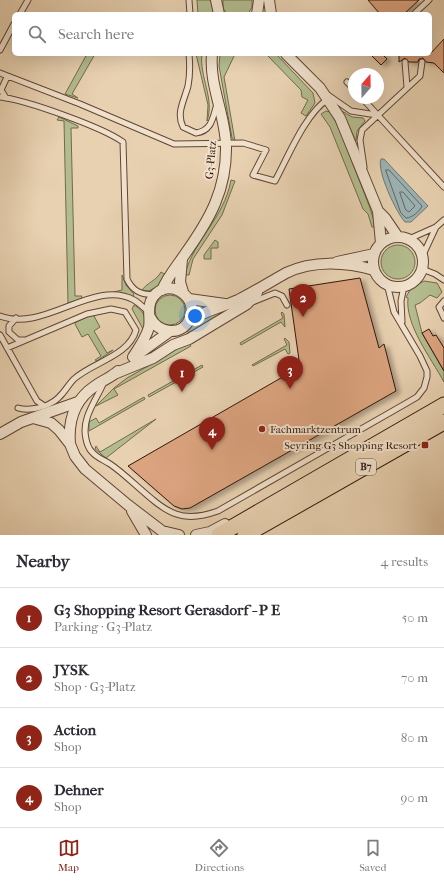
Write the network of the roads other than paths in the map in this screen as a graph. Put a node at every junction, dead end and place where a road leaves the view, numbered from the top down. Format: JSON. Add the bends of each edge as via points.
{"nodes":[{"id":1,"x":28,"y":0,"type":"edge"},
{"id":2,"x":189,"y":0,"type":"edge"},
{"id":3,"x":216,"y":0,"type":"edge"},
{"id":4,"x":259,"y":0,"type":"edge"},
{"id":5,"x":268,"y":0,"type":"edge"},
{"id":6,"x":429,"y":0,"type":"edge"},
{"id":7,"x":21,"y":12,"type":"edge"},
{"id":8,"x":190,"y":12,"type":"edge"},
{"id":9,"x":219,"y":12,"type":"edge"},
{"id":10,"x":258,"y":12,"type":"edge"},
{"id":11,"x":271,"y":12,"type":"edge"},
{"id":12,"x":416,"y":12,"type":"edge"},
{"id":13,"x":12,"y":28,"type":"edge"},
{"id":14,"x":0,"y":50,"type":"edge"},
{"id":15,"x":189,"y":56,"type":"edge"},
{"id":16,"x":212,"y":56,"type":"edge"},
{"id":17,"x":290,"y":56,"type":"edge"},
{"id":18,"x":405,"y":62,"type":"dead end"},
{"id":19,"x":422,"y":62,"type":"dead end"},
{"id":20,"x":0,"y":73,"type":"edge"},
{"id":21,"x":7,"y":76,"type":"junction"},
{"id":22,"x":407,"y":87,"type":"junction"},
{"id":23,"x":320,"y":88,"type":"junction"},
{"id":24,"x":0,"y":97,"type":"edge"},
{"id":25,"x":6,"y":98,"type":"junction"},
{"id":26,"x":328,"y":99,"type":"junction"},
{"id":27,"x":218,"y":101,"type":"junction"},
{"id":28,"x":367,"y":104,"type":"edge"},
{"id":29,"x":377,"y":115,"type":"junction"},
{"id":30,"x":226,"y":143,"type":"junction"},
{"id":31,"x":365,"y":180,"type":"junction"},
{"id":32,"x":444,"y":187,"type":"edge"},
{"id":33,"x":378,"y":211,"type":"junction"},
{"id":34,"x":444,"y":220,"type":"edge"},
{"id":35,"x":436,"y":227,"type":"junction"},
{"id":36,"x":398,"y":237,"type":"junction"},
{"id":37,"x":408,"y":240,"type":"junction"},
{"id":38,"x":381,"y":243,"type":"junction"},
{"id":39,"x":374,"y":254,"type":"junction"},
{"id":40,"x":422,"y":257,"type":"junction"},
{"id":41,"x":182,"y":259,"type":"junction"},
{"id":42,"x":329,"y":264,"type":"junction"},
{"id":43,"x":422,"y":269,"type":"junction"},
{"id":44,"x":374,"y":270,"type":"junction"},
{"id":45,"x":444,"y":280,"type":"edge"},
{"id":46,"x":387,"y":284,"type":"junction"},
{"id":47,"x":404,"y":286,"type":"junction"},
{"id":48,"x":260,"y":289,"type":"junction"},
{"id":49,"x":159,"y":292,"type":"junction"},
{"id":50,"x":186,"y":296,"type":"junction"},
{"id":51,"x":444,"y":301,"type":"edge"},
{"id":52,"x":224,"y":304,"type":"junction"},
{"id":53,"x":248,"y":304,"type":"junction"},
{"id":54,"x":287,"y":305,"type":"dead end"},
{"id":55,"x":149,"y":315,"type":"junction"},
{"id":56,"x":0,"y":316,"type":"edge"},
{"id":57,"x":16,"y":318,"type":"junction"},
{"id":58,"x":444,"y":318,"type":"edge"},
{"id":59,"x":190,"y":320,"type":"junction"},
{"id":60,"x":402,"y":323,"type":"junction"},
{"id":61,"x":169,"y":332,"type":"junction"},
{"id":62,"x":0,"y":335,"type":"edge"},
{"id":63,"x":25,"y":340,"type":"junction"},
{"id":64,"x":7,"y":348,"type":"junction"},
{"id":65,"x":133,"y":357,"type":"junction"},
{"id":66,"x":110,"y":377,"type":"junction"},
{"id":67,"x":78,"y":402,"type":"junction"},
{"id":68,"x":43,"y":405,"type":"junction"},
{"id":69,"x":444,"y":405,"type":"edge"},
{"id":70,"x":18,"y":408,"type":"dead end"},
{"id":71,"x":33,"y":418,"type":"junction"},
{"id":72,"x":441,"y":426,"type":"edge"},
{"id":73,"x":0,"y":434,"type":"edge"},
{"id":74,"x":70,"y":444,"type":"junction"},
{"id":75,"x":292,"y":493,"type":"junction"},
{"id":76,"x":128,"y":505,"type":"junction"},
{"id":77,"x":146,"y":535,"type":"edge"},
{"id":78,"x":179,"y":535,"type":"edge"},
{"id":79,"x":196,"y":535,"type":"edge"},
{"id":80,"x":219,"y":535,"type":"edge"},
{"id":81,"x":245,"y":535,"type":"edge"}],
"edges":[{"from":1,"to":7,"type":"lane"},
{"from":2,"to":8,"type":"lane"},
{"from":3,"to":9,"type":"street"},
{"from":4,"to":10,"type":"street"},
{"from":5,"to":11,"type":"street"},
{"from":6,"to":12,"type":"lane"},
{"from":13,"to":14,"type":"lane"},
{"from":15,"to":27,"type":"lane","via":[[188,86],[180,114],[184,127],[196,133],[206,130],[211,124]]},
{"from":16,"to":27,"type":"street","name":"G3-Platz","via":[[212,73]]},
{"from":17,"to":23,"type":"street"},
{"from":18,"to":22,"type":"lane"},
{"from":19,"to":22,"type":"lane","via":[[420,76]]},
{"from":20,"to":21,"type":"lane"},
{"from":21,"to":25,"type":"lane","via":[[1,90]]},
{"from":21,"to":30,"type":"lane","via":[[174,144]]},
{"from":22,"to":29,"type":"lane"},
{"from":23,"to":26,"type":"street"},
{"from":23,"to":29,"type":"lane","via":[[351,111]]},
{"from":24,"to":25,"type":"lane"},
{"from":25,"to":49,"type":"lane","via":[[31,104],[83,123],[123,142],[127,278],[139,292]]},
{"from":26,"to":30,"type":"lane","via":[[321,104],[307,124],[275,182],[252,175],[266,150],[243,143]]},
{"from":26,"to":31,"type":"street","via":[[340,118]]},
{"from":27,"to":30,"type":"street","name":"G3-Platz"},
{"from":28,"to":29,"type":"lane"},
{"from":29,"to":31,"type":"lane","via":[[362,130],[360,140]]},
{"from":29,"to":32,"type":"lane"},
{"from":30,"to":41,"type":"street","name":"G3-Platz","via":[[224,173],[217,202],[206,225]]},
{"from":31,"to":33,"type":"street"},
{"from":33,"to":36,"type":"street"},
{"from":33,"to":38,"type":"street"},
{"from":34,"to":35,"type":"lane"},
{"from":35,"to":37,"type":"lane"},
{"from":35,"to":40,"type":"lane"},
{"from":36,"to":37,"type":"street"},
{"from":36,"to":38,"type":"street"},
{"from":37,"to":40,"type":"street","via":[[416,245]]},
{"from":38,"to":39,"type":"street"},
{"from":39,"to":42,"type":"street"},
{"from":39,"to":44,"type":"street"},
{"from":40,"to":43,"type":"street"},
{"from":41,"to":49,"type":"street","name":"G3-Platz"},
{"from":41,"to":50,"type":"street","via":[[180,282]]},
{"from":42,"to":44,"type":"street"},
{"from":42,"to":48,"type":"street","name":"G3-Platz","via":[[305,266]]},
{"from":43,"to":45,"type":"lane"},
{"from":43,"to":47,"type":"street","via":[[414,281]]},
{"from":44,"to":46,"type":"street","via":[[378,278]]},
{"from":46,"to":47,"type":"street","via":[[395,287]]},
{"from":46,"to":60,"type":"lane","via":[[394,312]]},
{"from":47,"to":60,"type":"lane","via":[[401,301]]},
{"from":48,"to":52,"type":"street","name":"G3-Platz"},
{"from":48,"to":53,"type":"street"},
{"from":49,"to":50,"type":"street","via":[[176,289]]},
{"from":49,"to":55,"type":"street","name":"G3-Platz","via":[[150,302]]},
{"from":50,"to":52,"type":"street"},
{"from":50,"to":59,"type":"street","via":[[192,309]]},
{"from":51,"to":58,"type":"lane","via":[[439,307]]},
{"from":52,"to":59,"type":"street","name":"G3-Platz"},
{"from":53,"to":54,"type":"lane","via":[[275,293],[282,296]]},
{"from":53,"to":66,"type":"street","via":[[189,340],[173,345],[153,358]]},
{"from":55,"to":57,"type":"lane","via":[[135,300],[110,295],[57,312]]},
{"from":55,"to":61,"type":"street","via":[[159,329]]},
{"from":55,"to":65,"type":"street","name":"G3-Platz","via":[[147,334]]},
{"from":56,"to":57,"type":"lane"},
{"from":57,"to":63,"type":"lane","via":[[9,326],[9,332],[18,340]]},
{"from":59,"to":61,"type":"street","name":"G3-Platz","via":[[181,329]]},
{"from":60,"to":66,"type":"lane","via":[[427,371],[426,383],[417,397],[218,511],[205,516],[175,514],[92,453],[87,445],[84,429],[90,408]]},
{"from":61,"to":65,"type":"street","name":"G3-Platz"},
{"from":62,"to":64,"type":"lane"},
{"from":63,"to":64,"type":"lane"},
{"from":63,"to":68,"type":"lane","via":[[87,314],[111,309],[119,310],[128,316],[136,330],[131,341],[120,351],[74,379],[59,398]]},
{"from":64,"to":68,"type":"lane","via":[[37,401]]},
{"from":65,"to":66,"type":"street","name":"G3-Platz"},
{"from":66,"to":67,"type":"street","name":"G3-Platz","via":[[87,392]]},
{"from":67,"to":71,"type":"street","name":"G3-Platz"},
{"from":67,"to":74,"type":"street","name":"G3-Platz","via":[[69,428]]},
{"from":68,"to":70,"type":"lane","via":[[26,410]]},
{"from":69,"to":75,"type":"main road","number":"B7"},
{"from":71,"to":73,"type":"street","name":"G3-Platz"},
{"from":71,"to":74,"type":"street","via":[[51,423]]},
{"from":72,"to":81,"type":"main road","number":"B7"},
{"from":74,"to":76,"type":"street","via":[[85,469]]},
{"from":75,"to":79,"type":"street","via":[[210,532]]},
{"from":75,"to":80,"type":"main road","number":"B7"},
{"from":76,"to":77,"type":"street"},
{"from":76,"to":78,"type":"street","via":[[162,531]]}]}
